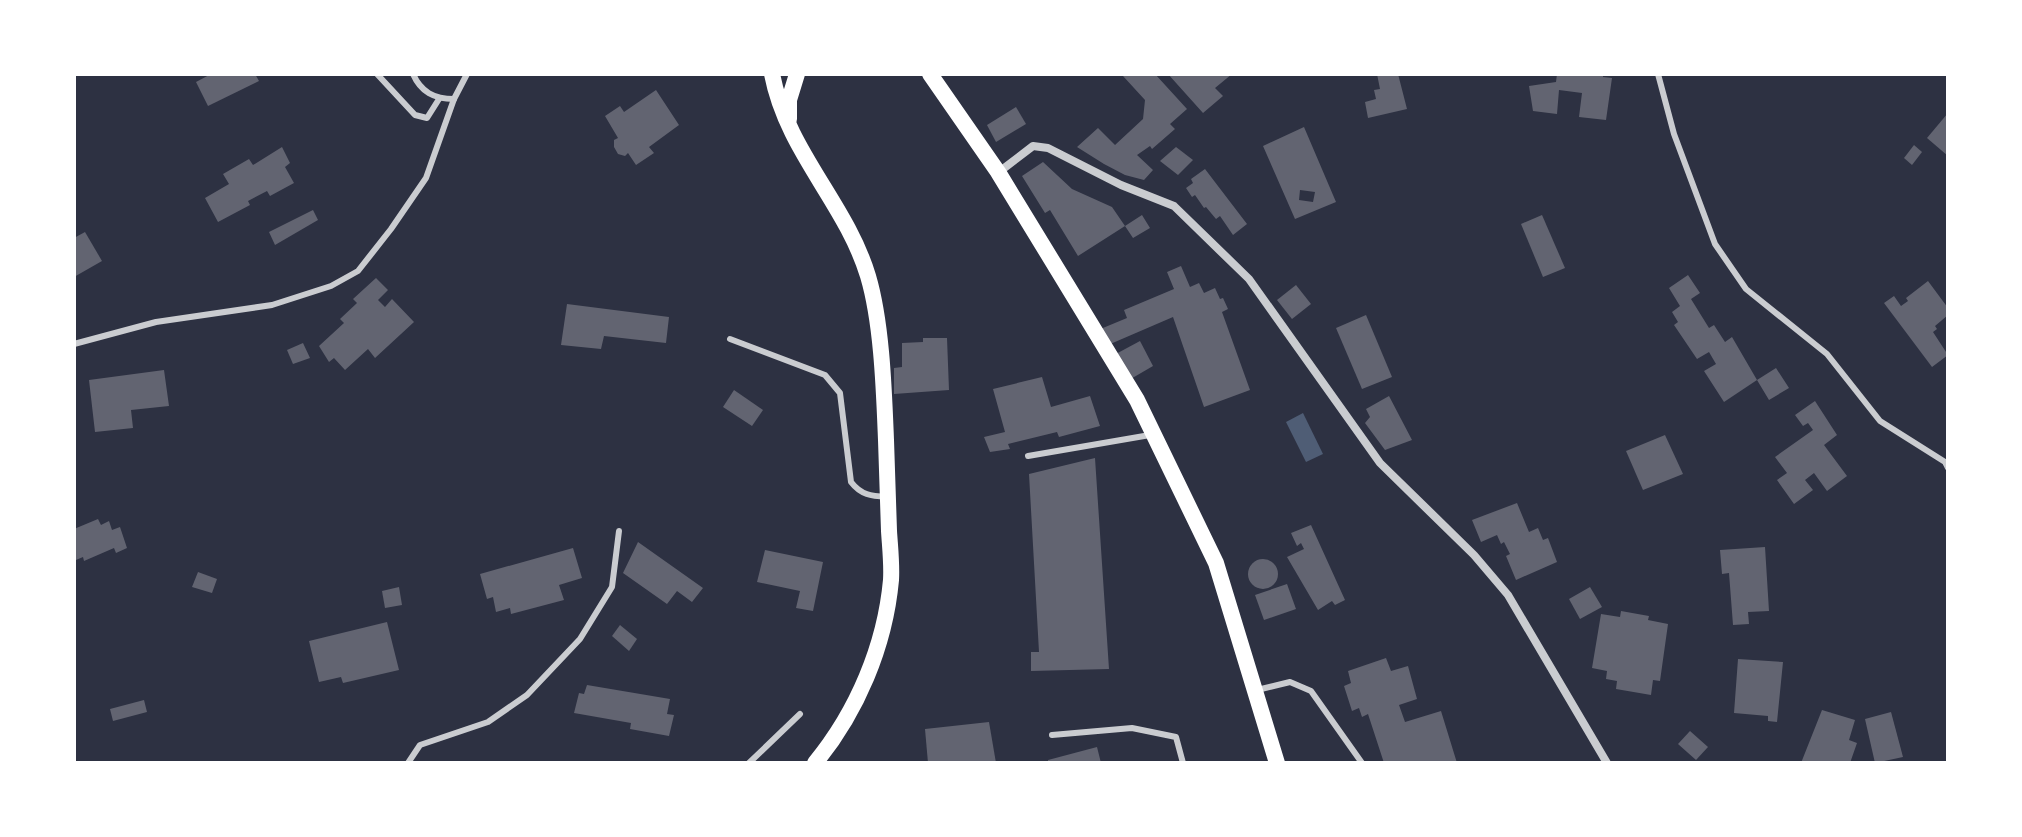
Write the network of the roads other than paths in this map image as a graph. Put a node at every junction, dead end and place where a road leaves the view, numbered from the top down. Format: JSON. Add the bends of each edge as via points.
{"nodes":[{"id":1,"x":377,"y":74,"type":"edge"},
{"id":2,"x":413,"y":74,"type":"edge"},
{"id":3,"x":467,"y":74,"type":"edge"},
{"id":4,"x":772,"y":74,"type":"edge"},
{"id":5,"x":797,"y":74,"type":"edge"},
{"id":6,"x":930,"y":74,"type":"edge"},
{"id":7,"x":1658,"y":74,"type":"edge"},
{"id":8,"x":439,"y":99,"type":"junction"},
{"id":9,"x":454,"y":99,"type":"junction"},
{"id":10,"x":788,"y":129,"type":"junction"},
{"id":11,"x":998,"y":172,"type":"junction"},
{"id":12,"x":730,"y":339,"type":"dead end"},
{"id":13,"x":74,"y":344,"type":"edge"},
{"id":14,"x":1153,"y":435,"type":"junction"},
{"id":15,"x":1028,"y":456,"type":"dead end"},
{"id":16,"x":1948,"y":468,"type":"edge"},
{"id":17,"x":888,"y":497,"type":"junction"},
{"id":18,"x":619,"y":531,"type":"dead end"},
{"id":19,"x":1254,"y":691,"type":"junction"},
{"id":20,"x":800,"y":714,"type":"dead end"},
{"id":21,"x":1052,"y":735,"type":"dead end"},
{"id":22,"x":408,"y":763,"type":"edge"},
{"id":23,"x":749,"y":763,"type":"edge"},
{"id":24,"x":815,"y":763,"type":"edge"},
{"id":25,"x":1183,"y":763,"type":"edge"},
{"id":26,"x":1277,"y":763,"type":"edge"},
{"id":27,"x":1362,"y":763,"type":"edge"},
{"id":28,"x":1607,"y":763,"type":"edge"}],
"edges":[{"from":1,"to":8,"type":"lane","via":[[415,115],[427,118]]},
{"from":2,"to":8,"type":"lane","via":[[419,87]]},
{"from":3,"to":9,"type":"lane"},
{"from":4,"to":10,"type":"main road"},
{"from":5,"to":10,"type":"main road"},
{"from":6,"to":11,"type":"main road"},
{"from":7,"to":16,"type":"lane","via":[[1715,244],[1746,289],[1827,354],[1880,421]]},
{"from":8,"to":9,"type":"lane"},
{"from":9,"to":13,"type":"lane","via":[[426,178],[358,271],[331,286],[272,305],[156,322]]},
{"from":10,"to":17,"type":"main road","via":[[850,233],[869,277],[884,392]]},
{"from":11,"to":14,"type":"main road"},
{"from":11,"to":28,"type":"street","via":[[1033,146],[1048,148],[1174,206],[1249,279],[1380,463],[1508,595]]},
{"from":12,"to":17,"type":"lane","via":[[825,375],[840,393],[851,482],[858,492]]},
{"from":14,"to":15,"type":"lane"},
{"from":14,"to":19,"type":"main road","via":[[1216,563]]},
{"from":17,"to":24,"type":"main road","via":[[891,579],[884,622],[853,706]]},
{"from":18,"to":22,"type":"lane","via":[[612,587],[580,639],[527,695],[488,722],[420,745]]},
{"from":19,"to":26,"type":"main road"},
{"from":19,"to":27,"type":"lane","via":[[1290,682],[1311,691]]},
{"from":20,"to":23,"type":"lane"},
{"from":21,"to":25,"type":"lane","via":[[1132,728],[1176,737]]}]}
